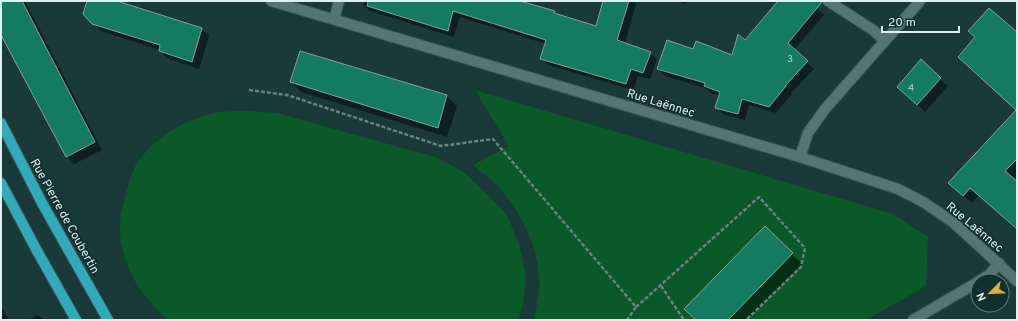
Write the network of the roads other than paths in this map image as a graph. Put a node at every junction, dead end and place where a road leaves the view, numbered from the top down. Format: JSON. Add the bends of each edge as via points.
{"nodes":[{"id":1,"x":271,"y":1,"type":"edge"},
{"id":2,"x":339,"y":1,"type":"edge"},
{"id":3,"x":828,"y":1,"type":"edge"},
{"id":4,"x":920,"y":1,"type":"edge"},
{"id":5,"x":334,"y":19,"type":"junction"},
{"id":6,"x":885,"y":41,"type":"junction"},
{"id":7,"x":1,"y":123,"type":"edge"},
{"id":8,"x":800,"y":158,"type":"junction"},
{"id":9,"x":1,"y":183,"type":"edge"},
{"id":10,"x":998,"y":263,"type":"junction"},
{"id":11,"x":990,"y":273,"type":"edge"},
{"id":12,"x":1017,"y":281,"type":"edge"},
{"id":13,"x":970,"y":286,"type":"edge"},
{"id":14,"x":76,"y":320,"type":"edge"},
{"id":15,"x":108,"y":320,"type":"edge"},
{"id":16,"x":913,"y":320,"type":"edge"}],
"edges":[{"from":1,"to":5,"type":"street","name":"Rue Laënnec"},
{"from":2,"to":5,"type":"street"},
{"from":3,"to":6,"type":"street","via":[[873,30]]},
{"from":4,"to":6,"type":"street"},
{"from":5,"to":8,"type":"street","name":"Rue Laënnec"},
{"from":6,"to":8,"type":"street","via":[[825,109],[808,133]]},
{"from":7,"to":15,"type":"main road","name":"Rue Pierre de Coubertin","via":[[42,203]]},
{"from":8,"to":10,"type":"street","name":"Rue Laënnec","via":[[898,189],[925,202],[954,223]]},
{"from":9,"to":14,"type":"main road"},
{"from":10,"to":11,"type":"street"},
{"from":10,"to":12,"type":"street","name":"Rue Laënnec"},
{"from":13,"to":16,"type":"street"}]}
